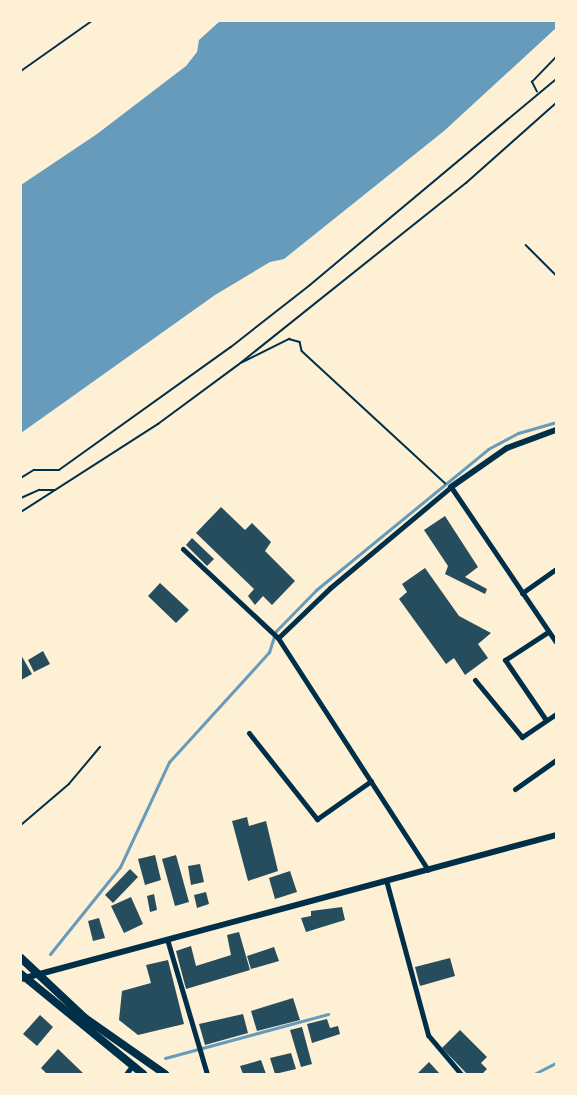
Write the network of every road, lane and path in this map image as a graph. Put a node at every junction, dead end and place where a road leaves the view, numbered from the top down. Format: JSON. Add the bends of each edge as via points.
{"nodes":[{"id":1,"x":92,"y":21,"type":"edge"},
{"id":2,"x":556,"y":57,"type":"edge"},
{"id":3,"x":21,"y":71,"type":"edge"},
{"id":4,"x":556,"y":79,"type":"edge"},
{"id":5,"x":538,"y":92,"type":"junction"},
{"id":6,"x":556,"y":103,"type":"edge"},
{"id":7,"x":526,"y":245,"type":"dead end"},
{"id":8,"x":556,"y":275,"type":"edge"},
{"id":9,"x":238,"y":364,"type":"junction"},
{"id":10,"x":556,"y":430,"type":"edge"},
{"id":11,"x":21,"y":478,"type":"edge"},
{"id":12,"x":450,"y":488,"type":"junction"},
{"id":13,"x":56,"y":490,"type":"junction"},
{"id":14,"x":21,"y":498,"type":"edge"},
{"id":15,"x":21,"y":512,"type":"edge"},
{"id":16,"x":183,"y":549,"type":"dead end"},
{"id":17,"x":556,"y":569,"type":"edge"},
{"id":18,"x":522,"y":593,"type":"junction"},
{"id":19,"x":548,"y":632,"type":"junction"},
{"id":20,"x":278,"y":638,"type":"junction"},
{"id":21,"x":556,"y":642,"type":"edge"},
{"id":22,"x":475,"y":680,"type":"dead end"},
{"id":23,"x":556,"y":714,"type":"edge"},
{"id":24,"x":546,"y":720,"type":"junction"},
{"id":25,"x":249,"y":733,"type":"dead end"},
{"id":26,"x":100,"y":747,"type":"dead end"},
{"id":27,"x":556,"y":760,"type":"edge"},
{"id":28,"x":371,"y":781,"type":"junction"},
{"id":29,"x":515,"y":789,"type":"dead end"},
{"id":30,"x":21,"y":825,"type":"edge"},
{"id":31,"x":556,"y":835,"type":"edge"},
{"id":32,"x":428,"y":870,"type":"junction"},
{"id":33,"x":386,"y":880,"type":"junction"},
{"id":34,"x":167,"y":939,"type":"junction"},
{"id":35,"x":21,"y":958,"type":"edge"},
{"id":36,"x":38,"y":974,"type":"junction"},
{"id":37,"x":22,"y":977,"type":"edge"},
{"id":38,"x":132,"y":1066,"type":"junction"},
{"id":39,"x":126,"y":1074,"type":"edge"},
{"id":40,"x":142,"y":1074,"type":"edge"},
{"id":41,"x":165,"y":1074,"type":"edge"},
{"id":42,"x":207,"y":1074,"type":"edge"},
{"id":43,"x":461,"y":1074,"type":"edge"}],
"edges":[{"from":1,"to":3,"type":"path"},
{"from":2,"to":5,"type":"path","via":[[532,82]]},
{"from":4,"to":5,"type":"path"},
{"from":5,"to":11,"type":"path","via":[[231,347],[59,470],[34,470]]},
{"from":6,"to":9,"type":"path","via":[[466,183]]},
{"from":7,"to":8,"type":"path"},
{"from":9,"to":12,"type":"path","via":[[289,339],[300,342],[302,351]]},
{"from":9,"to":13,"type":"path","via":[[158,424]]},
{"from":10,"to":12,"type":"street","via":[[507,448]]},
{"from":12,"to":18,"type":"street"},
{"from":12,"to":20,"type":"street","via":[[330,588]]},
{"from":13,"to":14,"type":"path","via":[[39,490]]},
{"from":13,"to":15,"type":"path"},
{"from":16,"to":20,"type":"street"},
{"from":17,"to":18,"type":"street"},
{"from":18,"to":19,"type":"street"},
{"from":19,"to":21,"type":"street"},
{"from":19,"to":24,"type":"street","via":[[505,660]]},
{"from":20,"to":28,"type":"street"},
{"from":22,"to":24,"type":"street","via":[[522,737]]},
{"from":23,"to":24,"type":"street"},
{"from":25,"to":28,"type":"street","via":[[318,819]]},
{"from":26,"to":30,"type":"path","via":[[69,784]]},
{"from":27,"to":29,"type":"street"},
{"from":28,"to":32,"type":"street"},
{"from":31,"to":32,"type":"street"},
{"from":32,"to":33,"type":"street"},
{"from":33,"to":34,"type":"street"},
{"from":33,"to":43,"type":"street","via":[[428,1035]]},
{"from":34,"to":36,"type":"street"},
{"from":34,"to":42,"type":"street"},
{"from":35,"to":36,"type":"highway"},
{"from":36,"to":37,"type":"street"},
{"from":36,"to":41,"type":"highway","via":[[85,1018]]},
{"from":37,"to":38,"type":"highway"},
{"from":38,"to":39,"type":"street"},
{"from":38,"to":40,"type":"highway"}]}
